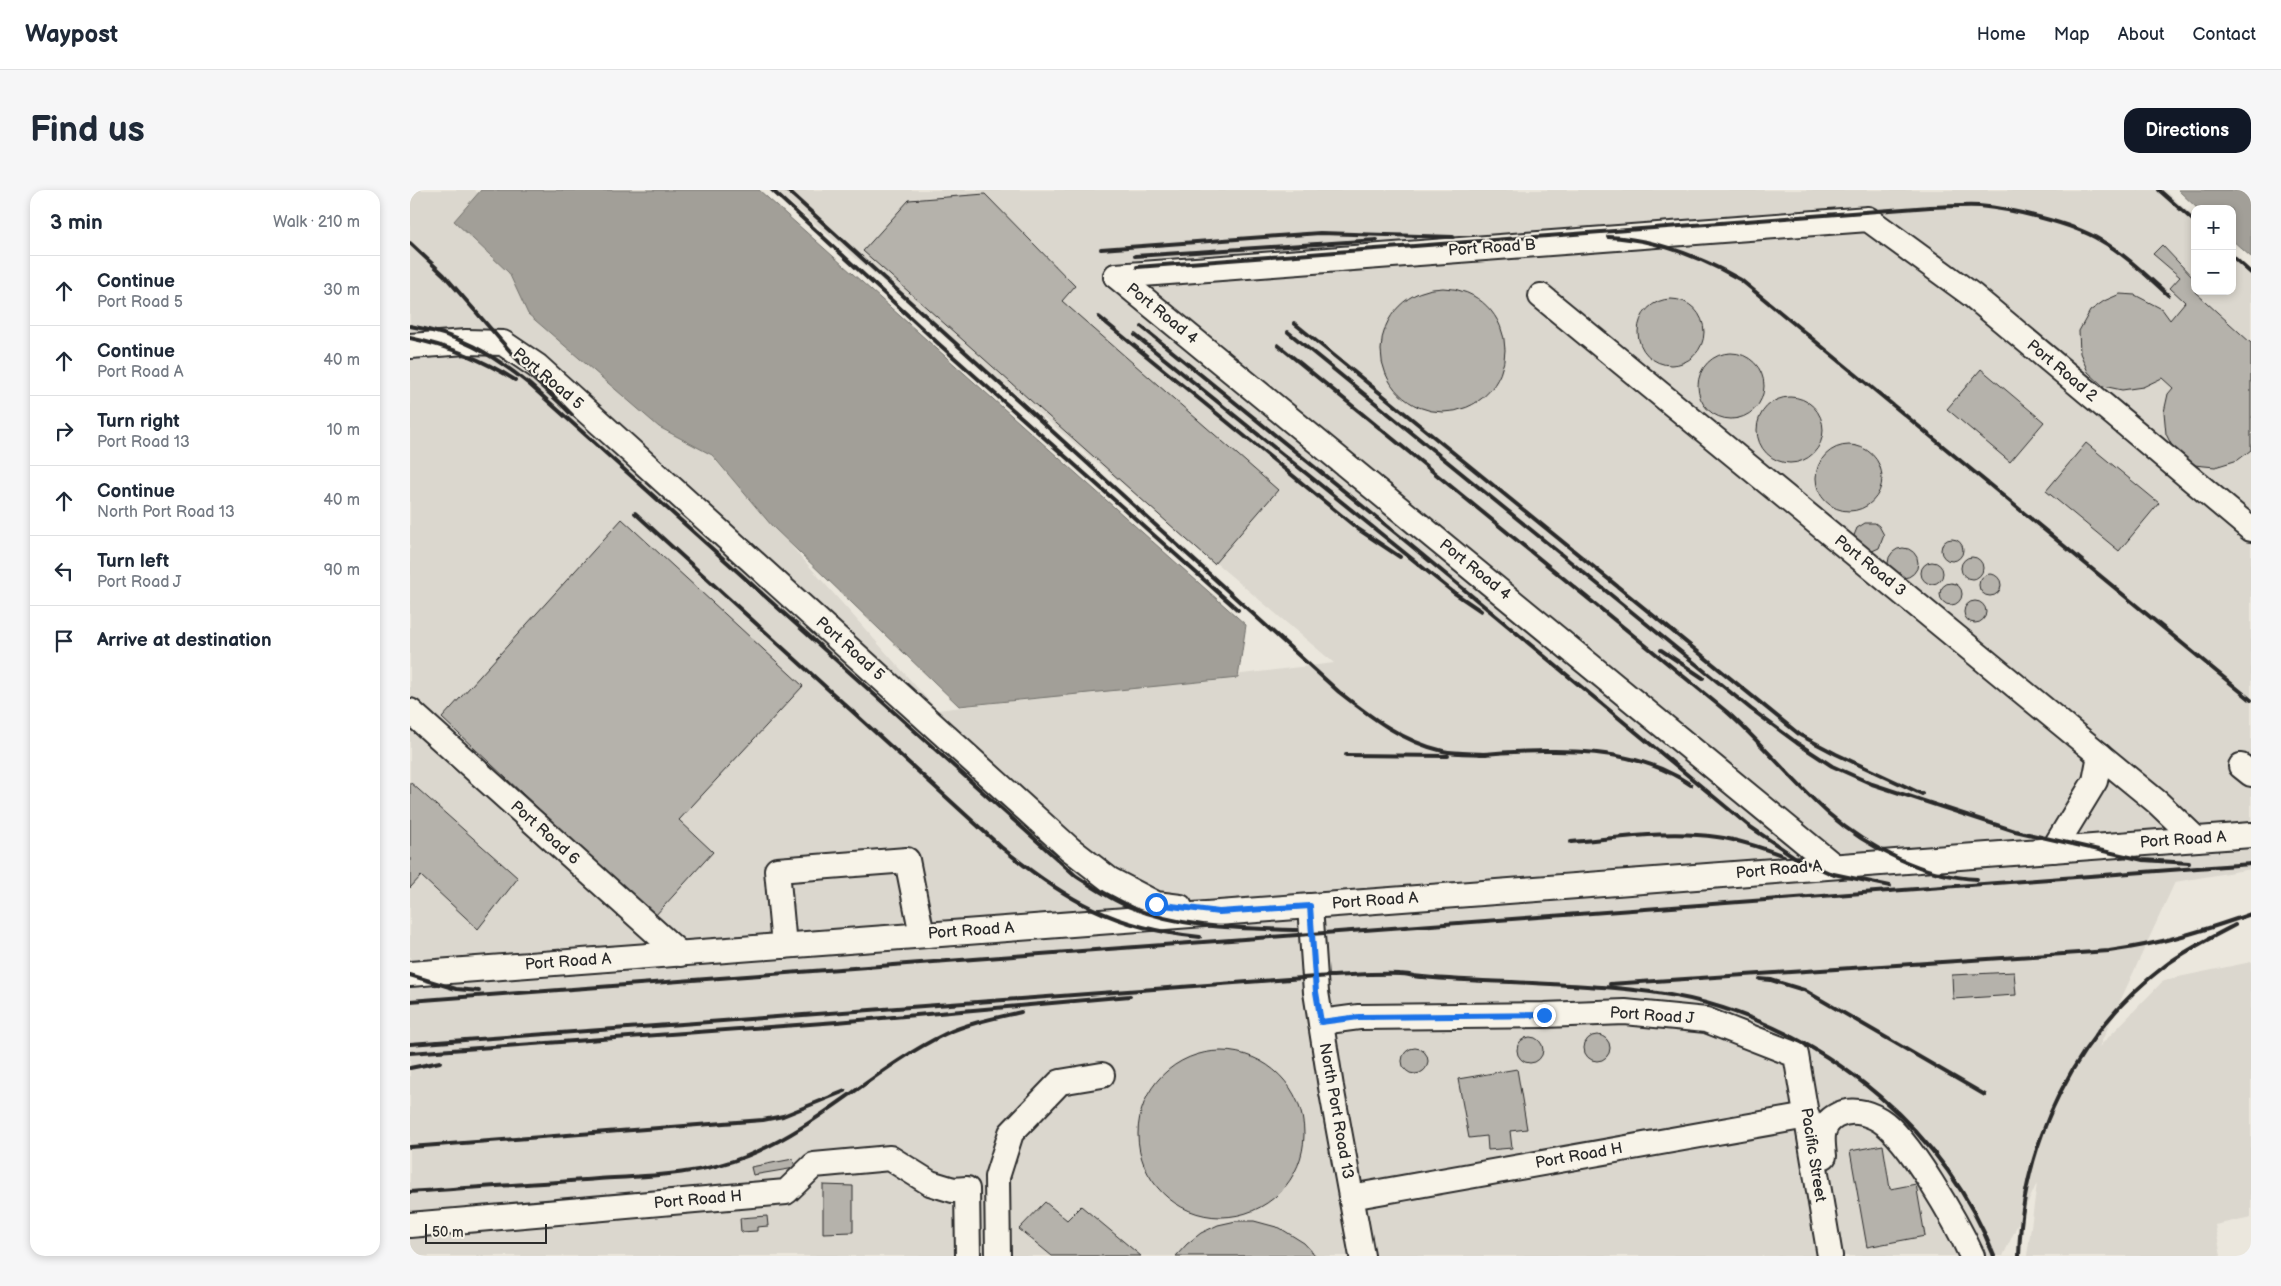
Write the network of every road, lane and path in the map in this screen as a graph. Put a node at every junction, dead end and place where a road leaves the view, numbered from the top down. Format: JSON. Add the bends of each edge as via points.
{"nodes":[{"id":1,"x":1868,"y":219,"type":"joint"},
{"id":2,"x":1116,"y":276,"type":"joint"},
{"id":3,"x":1541,"y":296,"type":"dead end"},
{"id":4,"x":410,"y":346,"type":"edge"},
{"id":5,"x":2251,"y":529,"type":"edge"},
{"id":6,"x":410,"y":711,"type":"edge"},
{"id":7,"x":2100,"y":755,"type":"junction"},
{"id":8,"x":2251,"y":835,"type":"edge"},
{"id":9,"x":2196,"y":839,"type":"junction"},
{"id":10,"x":2053,"y":850,"type":"junction"},
{"id":11,"x":1834,"y":866,"type":"junction"},
{"id":12,"x":1310,"y":906,"type":"junction"},
{"id":13,"x":1219,"y":912,"type":"junction"},
{"id":14,"x":922,"y":935,"type":"junction"},
{"id":15,"x":784,"y":946,"type":"junction"},
{"id":16,"x":680,"y":954,"type":"junction"},
{"id":17,"x":410,"y":974,"type":"edge"},
{"id":18,"x":1321,"y":1022,"type":"junction"},
{"id":19,"x":1796,"y":1055,"type":"joint"},
{"id":20,"x":1102,"y":1075,"type":"dead end"},
{"id":21,"x":1807,"y":1116,"type":"junction"},
{"id":22,"x":1351,"y":1197,"type":"junction"},
{"id":23,"x":410,"y":1225,"type":"edge"},
{"id":24,"x":968,"y":1256,"type":"edge"},
{"id":25,"x":998,"y":1256,"type":"edge"},
{"id":26,"x":1362,"y":1256,"type":"edge"},
{"id":27,"x":1830,"y":1256,"type":"edge"},
{"id":28,"x":1841,"y":1256,"type":"edge"},
{"id":29,"x":1972,"y":1256,"type":"edge"}],
"edges":[{"from":1,"to":2,"type":"lane","name":"Port Road B"},
{"from":1,"to":5,"type":"lane","name":"Port Road 2","via":[[1972,295]]},
{"from":2,"to":11,"type":"lane","name":"Port Road 4"},
{"from":3,"to":7,"type":"lane","name":"Port Road 3"},
{"from":4,"to":13,"type":"lane","name":"Port Road 5","via":[[503,343],[537,366],[1070,849],[1110,880],[1156,904]]},
{"from":6,"to":16,"type":"lane","name":"Port Road 6"},
{"from":7,"to":9,"type":"lane","name":"Port Road 3"},
{"from":7,"to":10,"type":"lane","via":[[2095,781]]},
{"from":8,"to":9,"type":"lane","name":"Port Road A"},
{"from":9,"to":10,"type":"lane","name":"Port Road A"},
{"from":10,"to":11,"type":"lane","name":"Port Road A"},
{"from":11,"to":12,"type":"lane","name":"Port Road A"},
{"from":12,"to":13,"type":"lane","name":"Port Road A"},
{"from":12,"to":18,"type":"lane","name":"North Port Road 13"},
{"from":13,"to":14,"type":"lane","name":"Port Road A"},
{"from":14,"to":15,"type":"lane","name":"Port Road A"},
{"from":14,"to":15,"type":"lane","via":[[907,860],[777,870]]},
{"from":15,"to":16,"type":"lane","name":"Port Road A"},
{"from":16,"to":17,"type":"lane","name":"Port Road A"},
{"from":18,"to":19,"type":"lane","name":"Port Road J","via":[[1359,1017],[1625,1012],[1706,1020]]},
{"from":18,"to":22,"type":"lane","name":"North Port Road 13"},
{"from":19,"to":21,"type":"lane","name":"Pacific Street"},
{"from":20,"to":25,"type":"lane","via":[[1060,1082],[1010,1133],[997,1176]]},
{"from":21,"to":22,"type":"lane","name":"Port Road H"},
{"from":21,"to":27,"type":"lane","name":"Pacific Street"},
{"from":22,"to":26,"type":"lane","name":"North Port Road 13"},
{"from":23,"to":24,"type":"lane","name":"Port Road H","via":[[786,1192],[814,1165],[890,1158],[930,1182],[953,1190],[967,1189]]},
{"from":28,"to":29,"type":"lane","via":[[1822,1137],[1828,1121],[1854,1111],[1864,1112],[1881,1121],[1918,1161]]}]}
